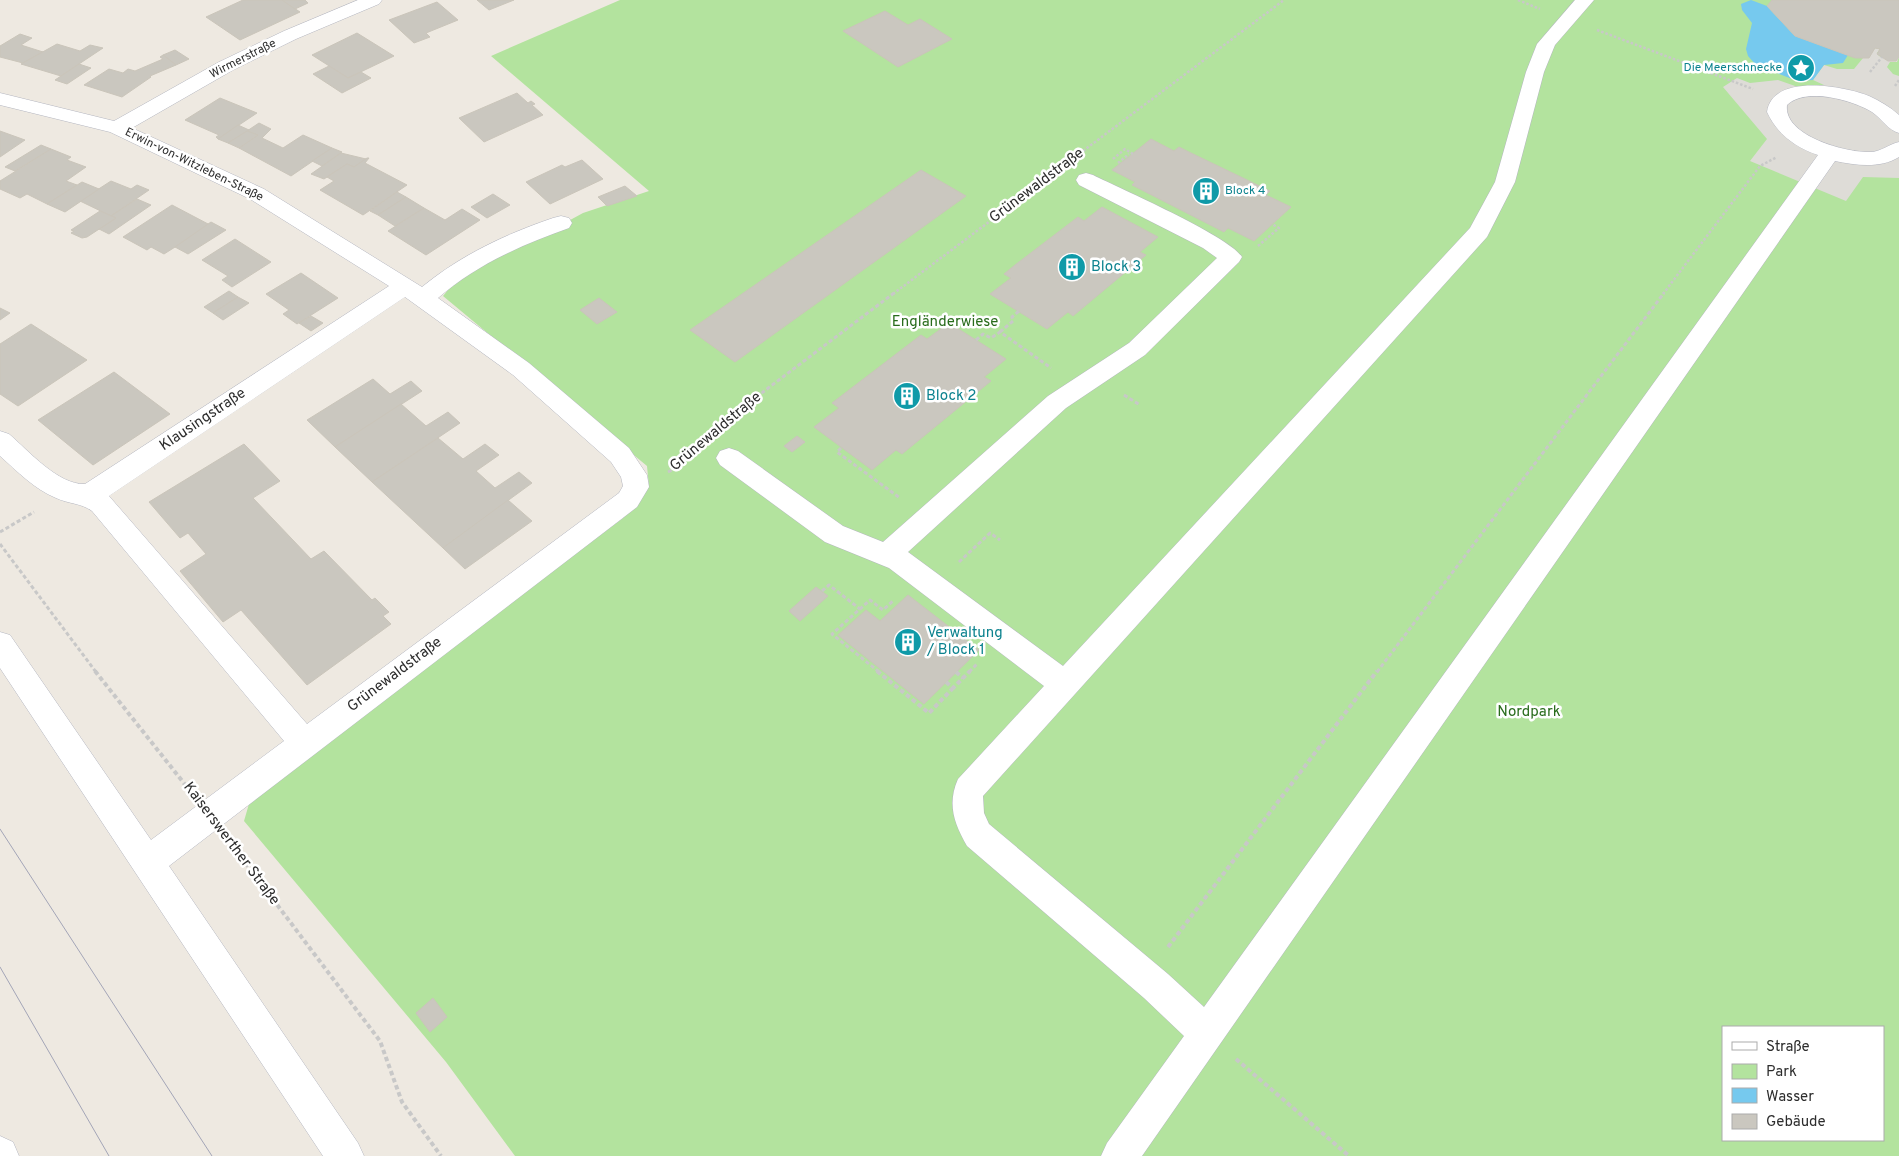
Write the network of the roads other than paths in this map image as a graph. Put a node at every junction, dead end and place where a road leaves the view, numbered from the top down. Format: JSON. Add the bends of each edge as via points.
{"nodes":[{"id":1,"x":373,"y":0,"type":"edge"},
{"id":2,"x":1585,"y":0,"type":"edge"},
{"id":3,"x":0,"y":99,"type":"edge"},
{"id":4,"x":1899,"y":127,"type":"edge"},
{"id":5,"x":117,"y":128,"type":"junction"},
{"id":6,"x":1899,"y":148,"type":"edge"},
{"id":7,"x":1830,"y":153,"type":"junction"},
{"id":8,"x":1086,"y":180,"type":"dead end"},
{"id":9,"x":561,"y":223,"type":"dead end"},
{"id":10,"x":414,"y":292,"type":"junction"},
{"id":11,"x":0,"y":441,"type":"edge"},
{"id":12,"x":729,"y":458,"type":"dead end"},
{"id":13,"x":636,"y":487,"type":"joint"},
{"id":14,"x":88,"y":494,"type":"junction"},
{"id":15,"x":888,"y":554,"type":"junction"},
{"id":16,"x":0,"y":644,"type":"edge"},
{"id":17,"x":1064,"y":684,"type":"junction"},
{"id":18,"x":305,"y":744,"type":"junction"},
{"id":19,"x":148,"y":862,"type":"junction"},
{"id":20,"x":1207,"y":1034,"type":"junction"},
{"id":21,"x":345,"y":1156,"type":"edge"},
{"id":22,"x":1120,"y":1156,"type":"edge"}],
"edges":[{"from":1,"to":5,"type":"street","name":"Wirmerstraße","via":[[226,66]]},
{"from":2,"to":17,"type":"street","via":[[1546,44],[1535,72],[1506,182],[1479,232]]},
{"from":3,"to":5,"type":"street","name":"Erwin-von-Witzleben-Straße"},
{"from":4,"to":7,"type":"street","via":[[1880,109],[1843,94],[1795,92],[1781,100],[1778,113],[1787,128],[1806,143]]},
{"from":5,"to":10,"type":"street","name":"Erwin-von-Witzleben-Straße","via":[[257,194]]},
{"from":6,"to":7,"type":"street","via":[[1874,159]]},
{"from":7,"to":20,"type":"street"},
{"from":8,"to":15,"type":"street","via":[[1211,243],[1231,257],[1137,349],[1057,402]]},
{"from":9,"to":10,"type":"street","via":[[499,247],[440,283]]},
{"from":10,"to":13,"type":"street","name":"Erwin-von-Witzleben-Straße","via":[[521,370],[620,455],[634,474]]},
{"from":10,"to":14,"type":"street","name":"Klausingstraße"},
{"from":11,"to":14,"type":"street","via":[[56,487],[67,493]]},
{"from":12,"to":15,"type":"street","via":[[834,534]]},
{"from":13,"to":18,"type":"street","name":"Grünewaldstraße","via":[[628,500]]},
{"from":14,"to":18,"type":"street","via":[[101,504]]},
{"from":15,"to":17,"type":"street"},
{"from":16,"to":19,"type":"street"},
{"from":17,"to":20,"type":"street","via":[[969,789],[965,803],[969,820],[978,835]]},
{"from":18,"to":19,"type":"street","name":"Grünewaldstraße"},
{"from":19,"to":21,"type":"street"},
{"from":20,"to":22,"type":"street"}]}
